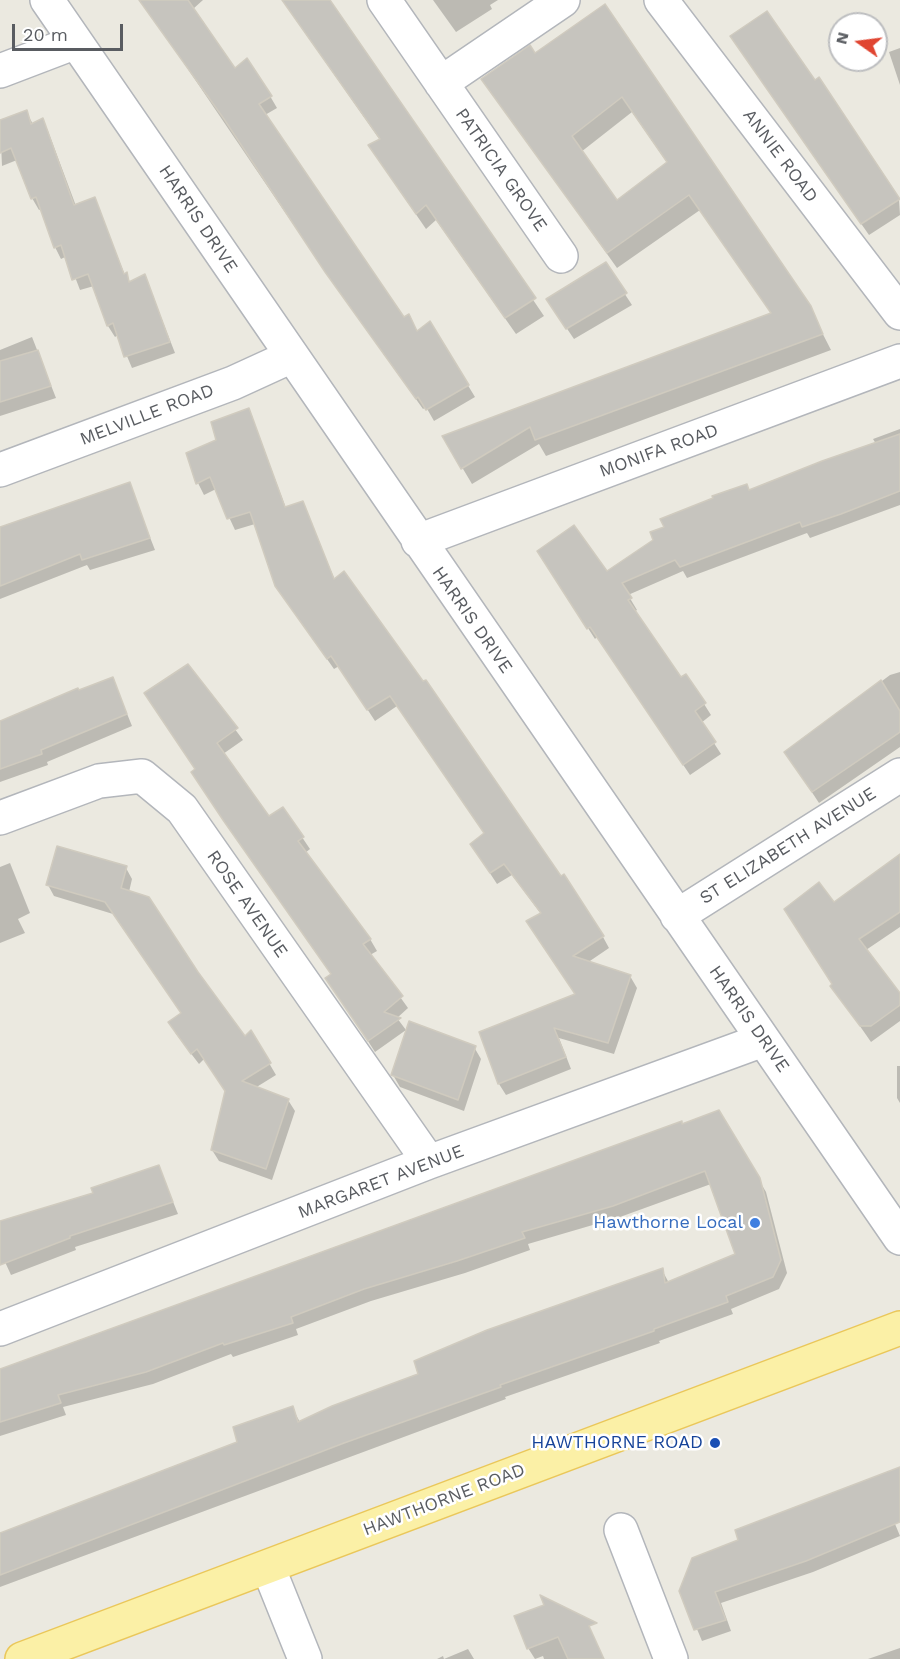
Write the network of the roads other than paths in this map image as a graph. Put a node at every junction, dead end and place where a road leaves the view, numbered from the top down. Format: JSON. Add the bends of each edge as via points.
{"nodes":[{"id":1,"x":47,"y":0,"type":"edge"},
{"id":2,"x":384,"y":0,"type":"edge"},
{"id":3,"x":562,"y":0,"type":"edge"},
{"id":4,"x":661,"y":0,"type":"edge"},
{"id":5,"x":76,"y":42,"type":"junction"},
{"id":6,"x":0,"y":71,"type":"edge"},
{"id":7,"x":441,"y":83,"type":"junction"},
{"id":8,"x":561,"y":256,"type":"dead end"},
{"id":9,"x":900,"y":313,"type":"edge"},
{"id":10,"x":292,"y":356,"type":"junction"},
{"id":11,"x":900,"y":361,"type":"edge"},
{"id":12,"x":0,"y":470,"type":"edge"},
{"id":13,"x":418,"y":541,"type":"junction"},
{"id":14,"x":900,"y":775,"type":"edge"},
{"id":15,"x":0,"y":818,"type":"edge"},
{"id":16,"x":677,"y":916,"type":"junction"},
{"id":17,"x":764,"y":1040,"type":"junction"},
{"id":18,"x":429,"y":1162,"type":"junction"},
{"id":19,"x":900,"y":1238,"type":"edge"},
{"id":20,"x":900,"y":1328,"type":"edge"},
{"id":21,"x":0,"y":1329,"type":"edge"},
{"id":22,"x":621,"y":1530,"type":"dead end"},
{"id":23,"x":268,"y":1567,"type":"junction"},
{"id":24,"x":22,"y":1659,"type":"edge"},
{"id":25,"x":305,"y":1659,"type":"edge"},
{"id":26,"x":671,"y":1659,"type":"edge"}],
"edges":[{"from":1,"to":5,"type":"street","name":"HARRIS DRIVE"},
{"from":2,"to":7,"type":"street","name":"PATRICIA GROVE"},
{"from":3,"to":7,"type":"street"},
{"from":4,"to":9,"type":"street","name":"ANNIE ROAD"},
{"from":5,"to":6,"type":"street"},
{"from":5,"to":10,"type":"street","name":"HARRIS DRIVE"},
{"from":7,"to":8,"type":"street","name":"PATRICIA GROVE"},
{"from":10,"to":12,"type":"street","name":"MELVILLE ROAD","via":[[233,383]]},
{"from":10,"to":13,"type":"street","name":"HARRIS DRIVE"},
{"from":11,"to":13,"type":"street","name":"MONIFA ROAD"},
{"from":13,"to":16,"type":"street","name":"HARRIS DRIVE"},
{"from":14,"to":16,"type":"street","name":"ST ELIZABETH AVENUE"},
{"from":15,"to":18,"type":"street","name":"ROSE AVENUE","via":[[99,781],[142,776],[182,809]]},
{"from":16,"to":17,"type":"street","name":"HARRIS DRIVE"},
{"from":17,"to":18,"type":"street","name":"MARGARET AVENUE"},
{"from":17,"to":19,"type":"street","name":"HARRIS DRIVE"},
{"from":18,"to":21,"type":"street","name":"MARGARET AVENUE"},
{"from":20,"to":23,"type":"main road","name":"HAWTHORNE ROAD"},
{"from":22,"to":26,"type":"street"},
{"from":23,"to":24,"type":"main road","name":"HAWTHORNE ROAD"},
{"from":23,"to":25,"type":"street"}]}
